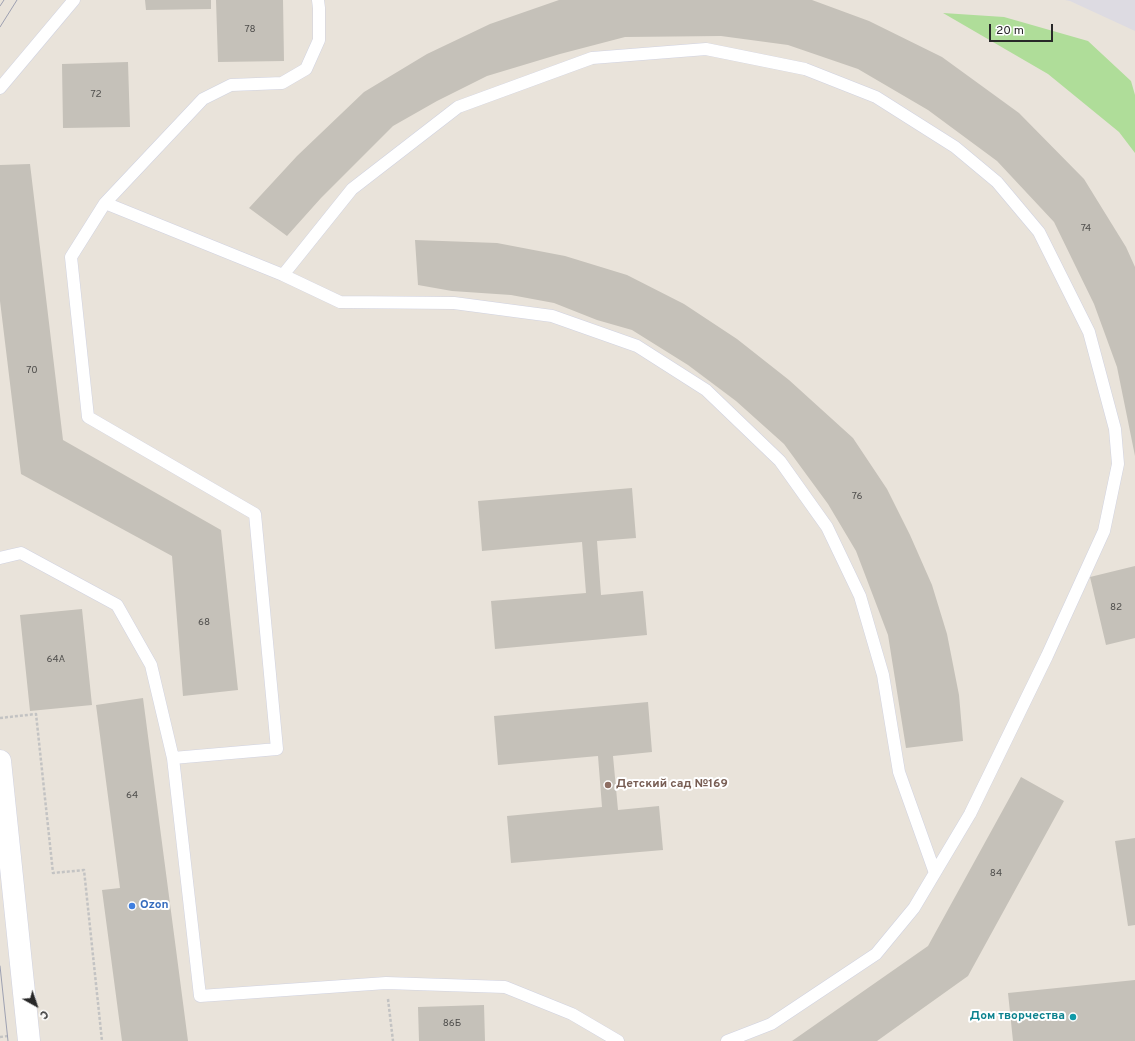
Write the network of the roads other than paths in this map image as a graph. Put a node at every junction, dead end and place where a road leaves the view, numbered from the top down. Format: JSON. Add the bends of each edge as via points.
{"nodes":[{"id":1,"x":74,"y":0,"type":"edge"},
{"id":2,"x":318,"y":0,"type":"edge"},
{"id":3,"x":0,"y":88,"type":"edge"},
{"id":4,"x":105,"y":203,"type":"junction"},
{"id":5,"x":283,"y":275,"type":"junction"},
{"id":6,"x":0,"y":558,"type":"edge"},
{"id":7,"x":173,"y":758,"type":"junction"},
{"id":8,"x":0,"y":761,"type":"edge"},
{"id":9,"x":935,"y":873,"type":"junction"},
{"id":10,"x":29,"y":1041,"type":"edge"},
{"id":11,"x":618,"y":1041,"type":"edge"},
{"id":12,"x":727,"y":1041,"type":"edge"}],
"edges":[{"from":1,"to":3,"type":"lane"},
{"from":2,"to":4,"type":"lane","via":[[319,40],[306,69],[282,83],[230,85],[203,99]]},
{"from":4,"to":5,"type":"lane"},
{"from":4,"to":7,"type":"lane","via":[[71,257],[88,417],[255,514],[277,749]]},
{"from":5,"to":9,"type":"lane","via":[[340,302],[454,304],[552,316],[637,346],[706,390],[780,460],[828,527],[860,596],[883,674],[898,772]]},
{"from":5,"to":9,"type":"lane","via":[[352,189],[458,107],[592,58],[706,50],[805,69],[876,97],[955,147],[997,182],[1039,232],[1088,332],[1114,429],[1118,464],[1104,531],[970,814]]},
{"from":6,"to":7,"type":"lane","via":[[21,553],[117,605],[151,665]]},
{"from":7,"to":11,"type":"lane","via":[[200,996],[386,983],[505,987],[572,1014]]},
{"from":8,"to":10,"type":"street"},
{"from":9,"to":12,"type":"lane","via":[[914,908],[876,954],[771,1024]]}]}
